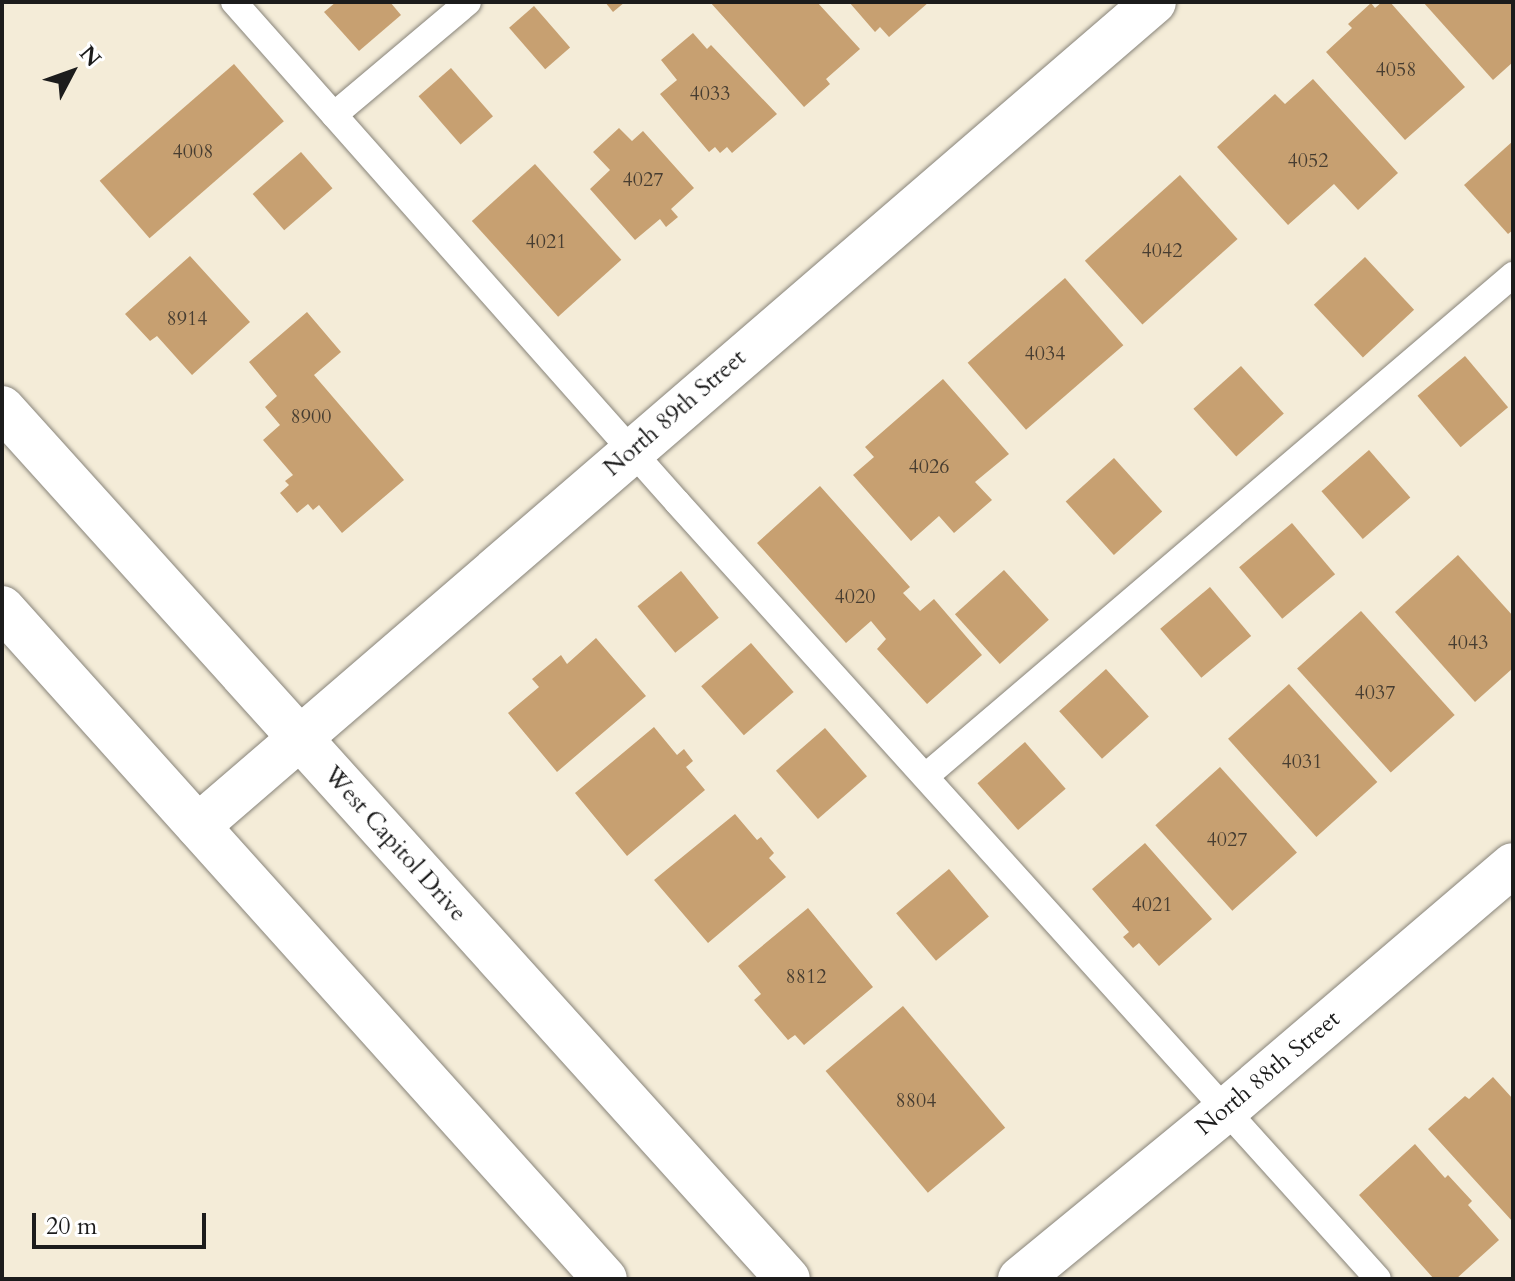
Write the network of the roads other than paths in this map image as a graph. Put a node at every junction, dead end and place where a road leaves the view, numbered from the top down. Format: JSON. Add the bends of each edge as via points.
{"nodes":[{"id":1,"x":234,"y":2,"type":"edge"},
{"id":2,"x":468,"y":2,"type":"edge"},
{"id":3,"x":1154,"y":2,"type":"edge"},
{"id":4,"x":334,"y":115,"type":"junction"},
{"id":5,"x":1513,"y":275,"type":"edge"},
{"id":6,"x":2,"y":408,"type":"edge"},
{"id":7,"x":631,"y":450,"type":"junction"},
{"id":8,"x":2,"y":608,"type":"edge"},
{"id":9,"x":300,"y":740,"type":"junction"},
{"id":10,"x":926,"y":776,"type":"junction"},
{"id":11,"x":198,"y":826,"type":"junction"},
{"id":12,"x":1513,"y":865,"type":"edge"},
{"id":13,"x":1226,"y":1110,"type":"junction"},
{"id":14,"x":605,"y":1279,"type":"edge"},
{"id":15,"x":788,"y":1279,"type":"edge"},
{"id":16,"x":1020,"y":1279,"type":"edge"},
{"id":17,"x":1378,"y":1279,"type":"edge"}],
"edges":[{"from":1,"to":4,"type":"lane"},
{"from":2,"to":4,"type":"lane"},
{"from":3,"to":7,"type":"main road","name":"North 89th Street"},
{"from":4,"to":7,"type":"lane"},
{"from":5,"to":10,"type":"lane"},
{"from":6,"to":9,"type":"main road","name":"West Capitol Drive"},
{"from":7,"to":9,"type":"main road","name":"North 89th Street"},
{"from":7,"to":10,"type":"lane"},
{"from":8,"to":11,"type":"main road"},
{"from":9,"to":11,"type":"main road","name":"North 89th Street"},
{"from":9,"to":15,"type":"main road","name":"West Capitol Drive"},
{"from":10,"to":13,"type":"lane"},
{"from":11,"to":14,"type":"main road"},
{"from":12,"to":13,"type":"main road","name":"North 88th Street"},
{"from":13,"to":16,"type":"main road","name":"North 88th Street"},
{"from":13,"to":17,"type":"lane"}]}
